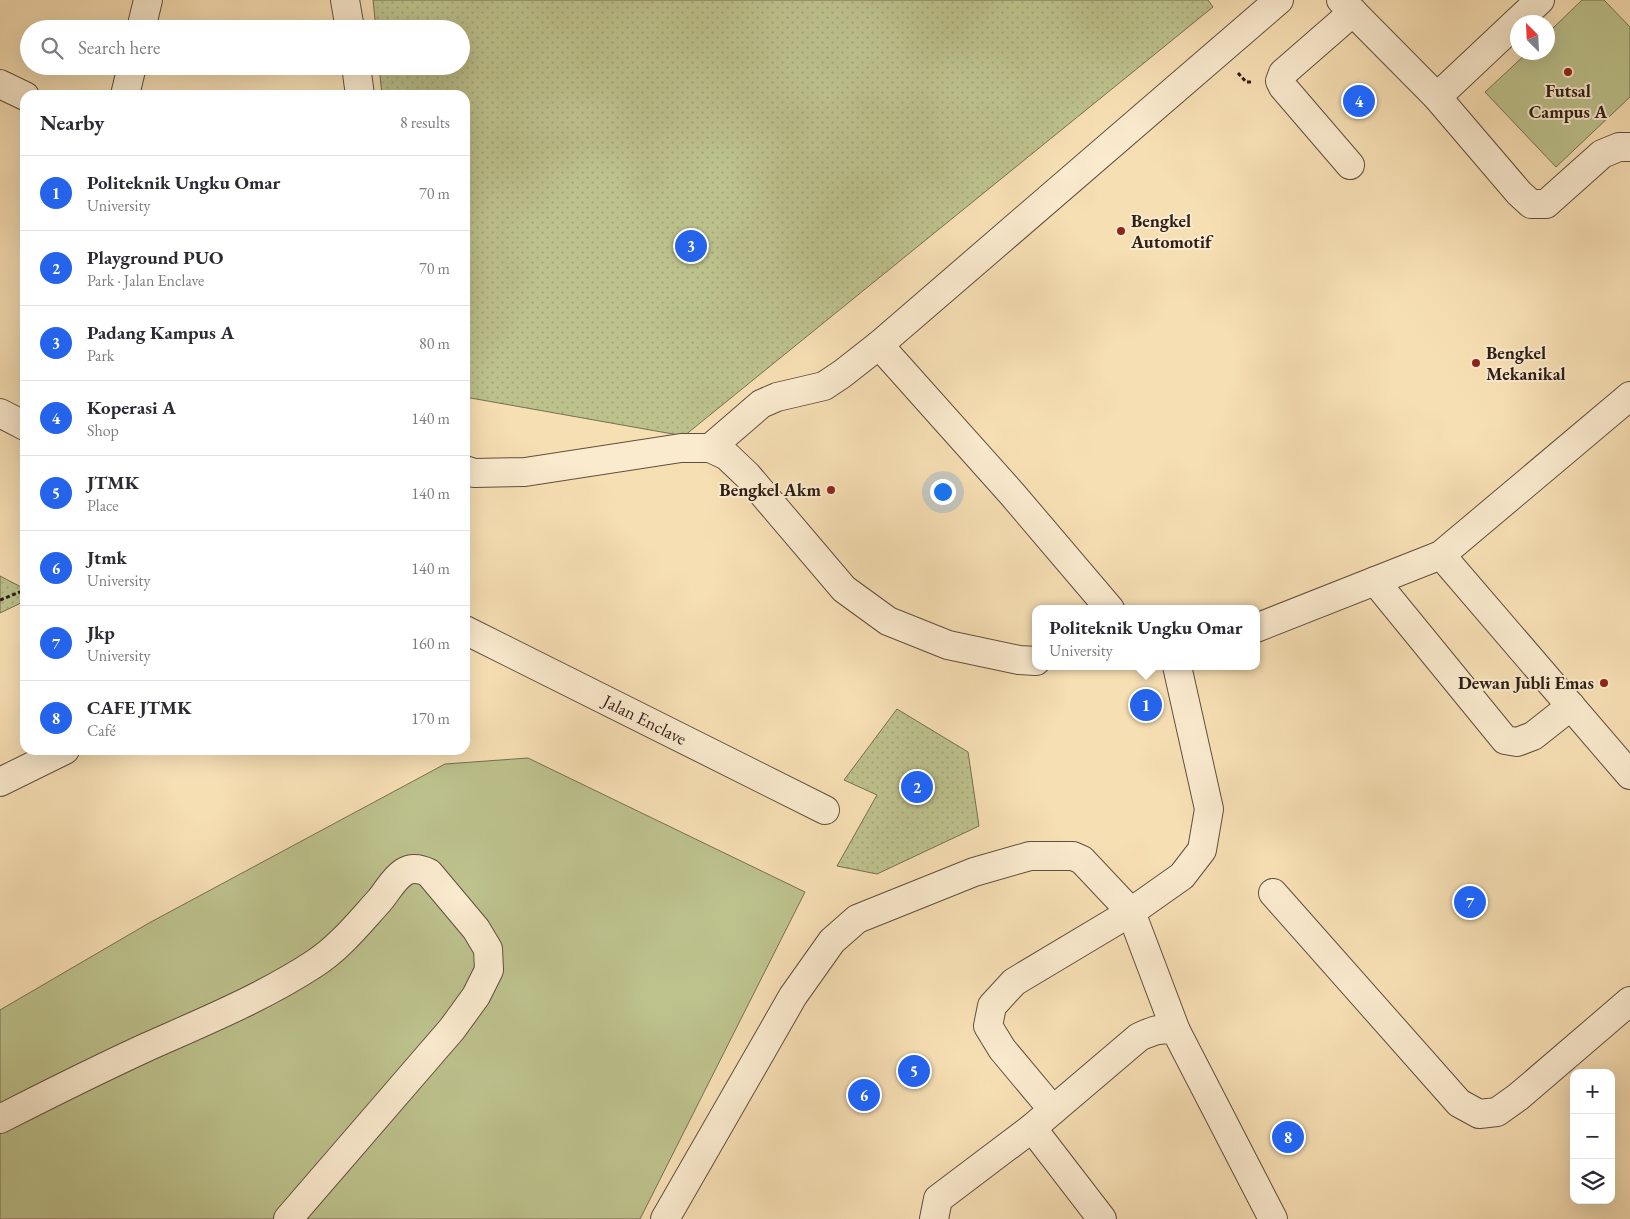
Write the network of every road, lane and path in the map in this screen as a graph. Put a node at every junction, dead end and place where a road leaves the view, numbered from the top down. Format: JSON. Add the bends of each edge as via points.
{"nodes":[{"id":1,"x":148,"y":0,"type":"edge"},
{"id":2,"x":345,"y":0,"type":"edge"},
{"id":3,"x":1279,"y":0,"type":"edge"},
{"id":4,"x":1540,"y":0,"type":"edge"},
{"id":5,"x":1347,"y":6,"type":"edge"},
{"id":6,"x":143,"y":20,"type":"edge"},
{"id":7,"x":348,"y":20,"type":"edge"},
{"id":8,"x":1219,"y":52,"type":"junction"},
{"id":9,"x":130,"y":75,"type":"edge"},
{"id":10,"x":357,"y":75,"type":"edge"},
{"id":11,"x":1280,"y":81,"type":"junction"},
{"id":12,"x":0,"y":84,"type":"edge"},
{"id":13,"x":126,"y":90,"type":"edge"},
{"id":14,"x":359,"y":90,"type":"edge"},
{"id":15,"x":20,"y":94,"type":"edge"},
{"id":16,"x":1437,"y":97,"type":"junction"},
{"id":17,"x":1630,"y":147,"type":"edge"},
{"id":18,"x":1350,"y":165,"type":"dead end"},
{"id":19,"x":879,"y":345,"type":"junction"},
{"id":20,"x":1630,"y":396,"type":"edge"},
{"id":21,"x":0,"y":413,"type":"edge"},
{"id":22,"x":20,"y":423,"type":"edge"},
{"id":23,"x":710,"y":448,"type":"junction"},
{"id":24,"x":470,"y":472,"type":"edge"},
{"id":25,"x":1441,"y":555,"type":"junction"},
{"id":26,"x":1375,"y":581,"type":"junction"},
{"id":27,"x":20,"y":592,"type":"edge"},
{"id":28,"x":0,"y":600,"type":"edge"},
{"id":29,"x":1107,"y":605,"type":"edge"},
{"id":30,"x":1260,"y":626,"type":"edge"},
{"id":31,"x":470,"y":632,"type":"edge"},
{"id":32,"x":1032,"y":661,"type":"edge"},
{"id":33,"x":1177,"y":670,"type":"edge"},
{"id":34,"x":1571,"y":706,"type":"junction"},
{"id":35,"x":55,"y":755,"type":"edge"},
{"id":36,"x":1630,"y":774,"type":"edge"},
{"id":37,"x":0,"y":782,"type":"edge"},
{"id":38,"x":825,"y":810,"type":"dead end"},
{"id":39,"x":1272,"y":893,"type":"dead end"},
{"id":40,"x":1131,"y":912,"type":"junction"},
{"id":41,"x":1630,"y":1002,"type":"edge"},
{"id":42,"x":1176,"y":1031,"type":"junction"},
{"id":43,"x":1053,"y":1110,"type":"junction"},
{"id":44,"x":0,"y":1119,"type":"edge"},
{"id":45,"x":1032,"y":1128,"type":"junction"},
{"id":46,"x":288,"y":1219,"type":"edge"},
{"id":47,"x":665,"y":1219,"type":"edge"},
{"id":48,"x":934,"y":1219,"type":"edge"},
{"id":49,"x":1102,"y":1219,"type":"edge"},
{"id":50,"x":1273,"y":1219,"type":"edge"}],
"edges":[{"from":1,"to":6,"type":"street"},
{"from":2,"to":7,"type":"street"},
{"from":3,"to":8,"type":"street"},
{"from":4,"to":16,"type":"street"},
{"from":5,"to":11,"type":"street"},
{"from":5,"to":16,"type":"street"},
{"from":8,"to":11,"type":"path","via":[[1246,82]]},
{"from":8,"to":19,"type":"street"},
{"from":9,"to":13,"type":"street"},
{"from":10,"to":14,"type":"street"},
{"from":11,"to":18,"type":"street"},
{"from":12,"to":15,"type":"street"},
{"from":16,"to":17,"type":"street","via":[[1531,204],[1546,204],[1602,154],[1619,147]]},
{"from":19,"to":23,"type":"street","via":[[824,386],[761,404]]},
{"from":19,"to":29,"type":"street"},
{"from":20,"to":25,"type":"street"},
{"from":21,"to":22,"type":"street"},
{"from":23,"to":24,"type":"street","via":[[681,448],[526,472]]},
{"from":23,"to":32,"type":"street","via":[[728,456],[747,475],[844,589],[888,621],[948,645]]},
{"from":25,"to":26,"type":"street"},
{"from":25,"to":34,"type":"street"},
{"from":26,"to":30,"type":"street"},
{"from":26,"to":34,"type":"street","via":[[1505,740],[1517,742],[1533,736]]},
{"from":27,"to":28,"type":"path"},
{"from":31,"to":38,"type":"street","name":"Jalan Enclave"},
{"from":33,"to":40,"type":"street","via":[[1209,809],[1202,850],[1182,876]]},
{"from":34,"to":36,"type":"street"},
{"from":35,"to":37,"type":"street"},
{"from":39,"to":41,"type":"street","via":[[1459,1103],[1479,1114],[1497,1112],[1518,1097]]},
{"from":40,"to":42,"type":"street"},
{"from":40,"to":43,"type":"street","via":[[1014,982],[992,1006],[988,1026],[997,1042]]},
{"from":40,"to":47,"type":"street","via":[[1082,860],[1073,856],[1030,856],[974,872],[856,919],[832,941],[793,996]]},
{"from":42,"to":43,"type":"street","via":[[1166,1028],[1139,1037]]},
{"from":42,"to":50,"type":"street"},
{"from":43,"to":45,"type":"street"},
{"from":44,"to":46,"type":"street","via":[[80,1077],[223,1013],[303,971],[341,943],[405,872],[418,868],[429,872],[476,929],[488,949],[489,970],[476,996],[452,1029]]},
{"from":45,"to":48,"type":"street","via":[[938,1199]]},
{"from":45,"to":49,"type":"street"}]}
